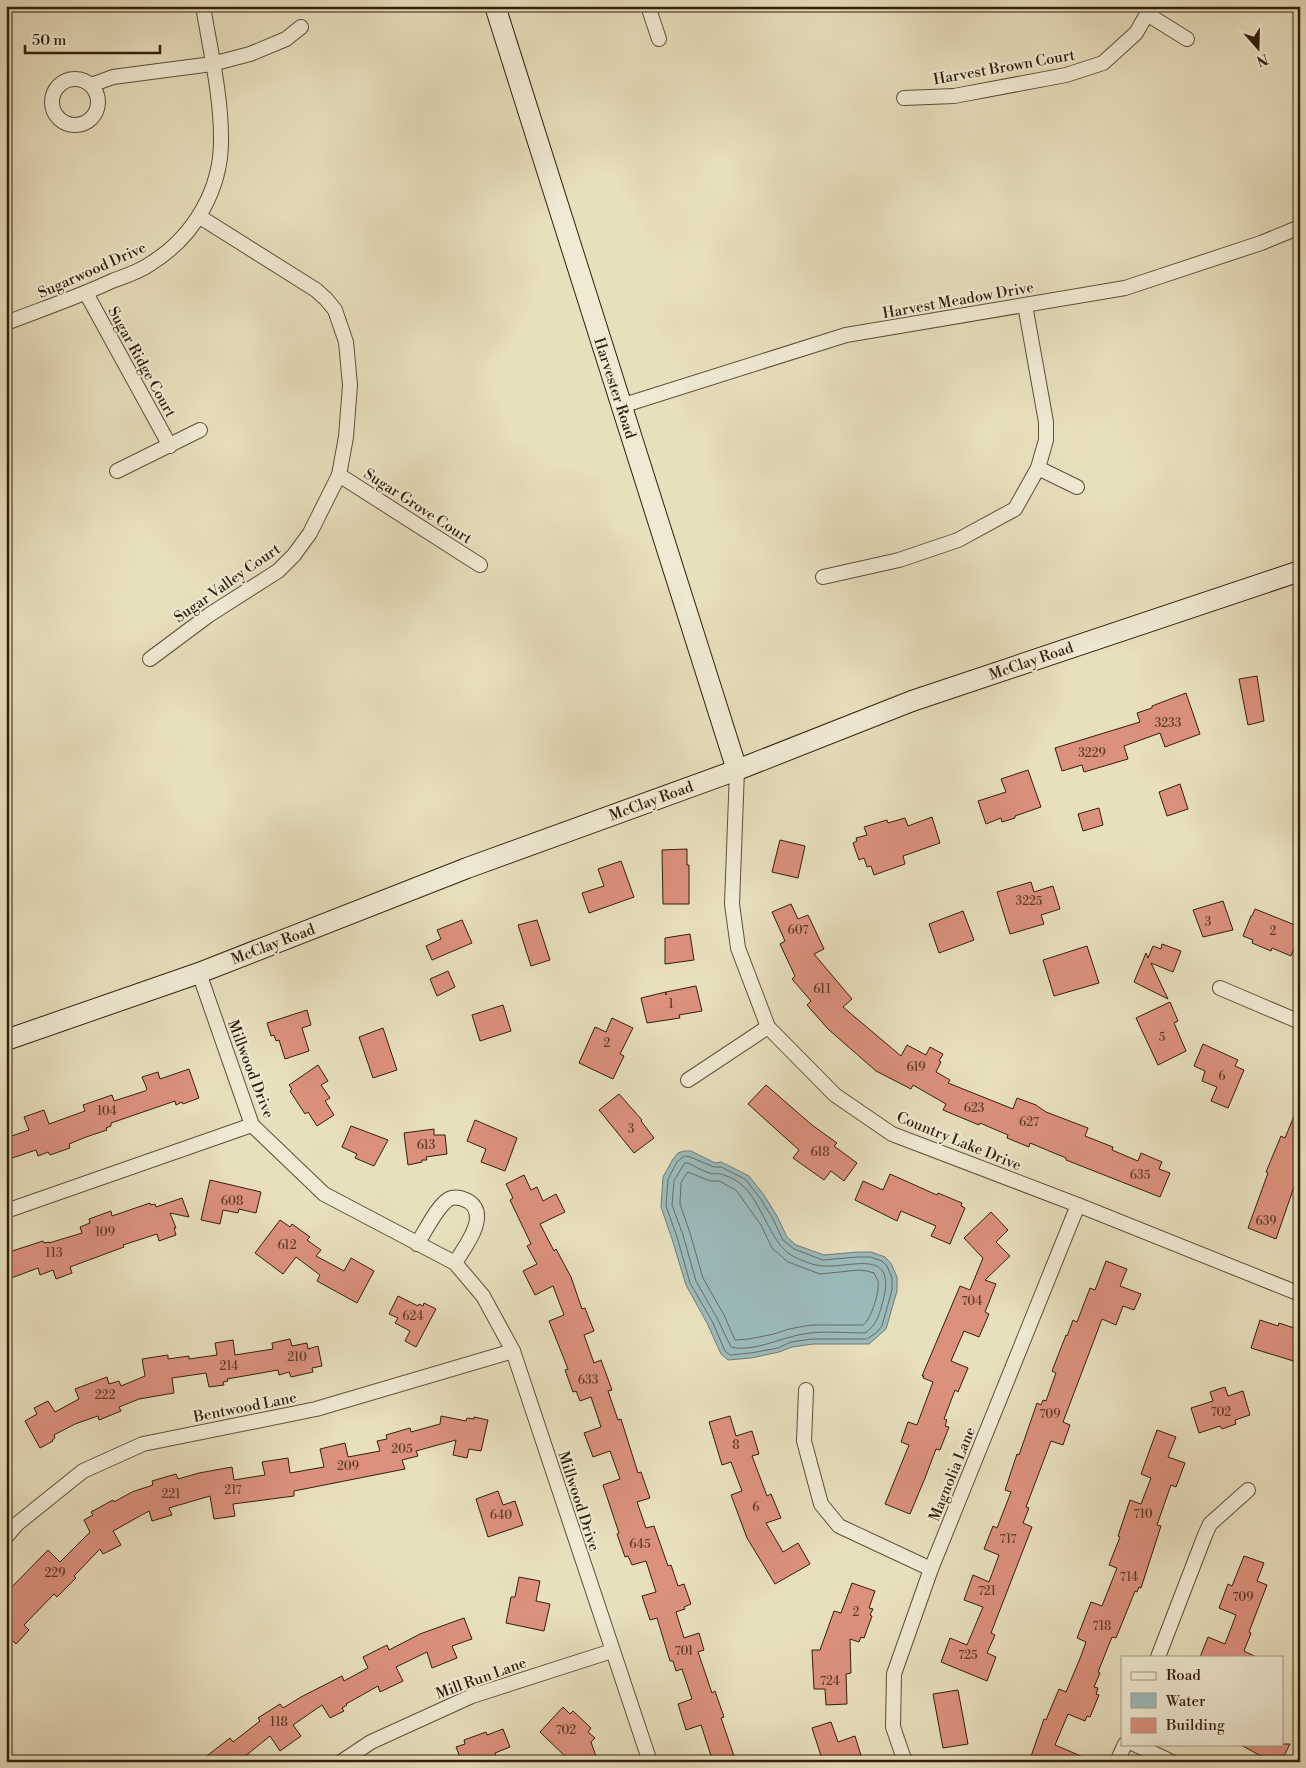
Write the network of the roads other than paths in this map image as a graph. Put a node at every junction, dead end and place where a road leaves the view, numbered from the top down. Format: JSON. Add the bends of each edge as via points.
{"nodes":[{"id":1,"x":203,"y":6,"type":"edge"},
{"id":2,"x":495,"y":6,"type":"edge"},
{"id":3,"x":648,"y":6,"type":"edge"},
{"id":4,"x":1149,"y":10,"type":"edge"},
{"id":5,"x":302,"y":27,"type":"dead end"},
{"id":6,"x":659,"y":39,"type":"dead end"},
{"id":7,"x":1187,"y":39,"type":"dead end"},
{"id":8,"x":212,"y":64,"type":"junction"},
{"id":9,"x":91,"y":85,"type":"dead end"},
{"id":10,"x":904,"y":98,"type":"dead end"},
{"id":11,"x":200,"y":217,"type":"junction"},
{"id":12,"x":1300,"y":227,"type":"edge"},
{"id":13,"x":86,"y":293,"type":"junction"},
{"id":14,"x":1025,"y":305,"type":"junction"},
{"id":15,"x":6,"y":323,"type":"edge"},
{"id":16,"x":621,"y":406,"type":"junction"},
{"id":17,"x":200,"y":430,"type":"dead end"},
{"id":18,"x":170,"y":446,"type":"junction"},
{"id":19,"x":1038,"y":468,"type":"junction"},
{"id":20,"x":118,"y":472,"type":"dead end"},
{"id":21,"x":339,"y":474,"type":"junction"},
{"id":22,"x":1077,"y":487,"type":"dead end"},
{"id":23,"x":480,"y":565,"type":"dead end"},
{"id":24,"x":1300,"y":571,"type":"edge"},
{"id":25,"x":823,"y":577,"type":"dead end"},
{"id":26,"x":150,"y":659,"type":"dead end"},
{"id":27,"x":737,"y":770,"type":"junction"},
{"id":28,"x":200,"y":973,"type":"junction"},
{"id":29,"x":1220,"y":988,"type":"dead end"},
{"id":30,"x":1300,"y":1022,"type":"edge"},
{"id":31,"x":768,"y":1027,"type":"junction"},
{"id":32,"x":6,"y":1040,"type":"edge"},
{"id":33,"x":688,"y":1080,"type":"dead end"},
{"id":34,"x":252,"y":1125,"type":"junction"},
{"id":35,"x":1078,"y":1205,"type":"junction"},
{"id":36,"x":6,"y":1211,"type":"edge"},
{"id":37,"x":418,"y":1244,"type":"junction"},
{"id":38,"x":455,"y":1263,"type":"junction"},
{"id":39,"x":1298,"y":1290,"type":"edge"},
{"id":40,"x":512,"y":1352,"type":"junction"},
{"id":41,"x":806,"y":1390,"type":"dead end"},
{"id":42,"x":1248,"y":1490,"type":"dead end"},
{"id":43,"x":6,"y":1537,"type":"edge"},
{"id":44,"x":931,"y":1569,"type":"junction"},
{"id":45,"x":612,"y":1651,"type":"junction"},
{"id":46,"x":1158,"y":1656,"type":"edge"},
{"id":47,"x":1124,"y":1746,"type":"edge"},
{"id":48,"x":1138,"y":1746,"type":"edge"},
{"id":49,"x":341,"y":1762,"type":"edge"},
{"id":50,"x":650,"y":1762,"type":"edge"},
{"id":51,"x":905,"y":1762,"type":"edge"},
{"id":52,"x":1118,"y":1762,"type":"edge"},
{"id":53,"x":1172,"y":1762,"type":"edge"}],
"edges":[{"from":1,"to":8,"type":"street","name":"Sugarwood Drive"},
{"from":2,"to":16,"type":"main road","name":"Harvester Road"},
{"from":3,"to":6,"type":"street"},
{"from":4,"to":7,"type":"street","name":"Harvest Brown Court"},
{"from":4,"to":10,"type":"street","name":"Harvest Brown Court","via":[[1136,34],[1103,63],[1066,75],[954,96]]},
{"from":5,"to":8,"type":"street","via":[[286,39],[250,54]]},
{"from":8,"to":9,"type":"street","via":[[113,77]]},
{"from":8,"to":11,"type":"street","name":"Sugarwood Drive","via":[[220,113],[220,163],[212,192]]},
{"from":11,"to":13,"type":"street","name":"Sugarwood Drive","via":[[177,243],[150,265]]},
{"from":11,"to":21,"type":"street","name":"Sugar Valley Court","via":[[316,290],[335,310],[346,342],[350,385]]},
{"from":12,"to":14,"type":"street","name":"Harvest Meadow Drive","via":[[1125,288]]},
{"from":13,"to":15,"type":"street","name":"Sugarwood Drive"},
{"from":13,"to":18,"type":"street","name":"Sugar Ridge Court"},
{"from":14,"to":16,"type":"street","name":"Harvest Meadow Drive","via":[[846,335]]},
{"from":14,"to":19,"type":"street","via":[[1046,422],[1046,440]]},
{"from":16,"to":27,"type":"main road","name":"Harvester Road"},
{"from":17,"to":18,"type":"street"},
{"from":18,"to":20,"type":"street"},
{"from":19,"to":22,"type":"street"},
{"from":19,"to":25,"type":"street","via":[[1015,509],[958,540],[899,560]]},
{"from":21,"to":23,"type":"street","name":"Sugar Grove Court"},
{"from":21,"to":26,"type":"street","name":"Sugar Valley Court","via":[[310,533],[278,571],[209,615]]},
{"from":24,"to":27,"type":"main road","name":"McClay Road","via":[[912,702]]},
{"from":27,"to":28,"type":"main road","name":"McClay Road","via":[[467,868]]},
{"from":27,"to":31,"type":"street","name":"Country Lake Drive","via":[[733,913],[738,948]]},
{"from":28,"to":32,"type":"main road","name":"McClay Road"},
{"from":28,"to":34,"type":"street","name":"Millwood Drive"},
{"from":29,"to":30,"type":"street"},
{"from":31,"to":33,"type":"street"},
{"from":31,"to":35,"type":"street","name":"Country Lake Drive","via":[[835,1095],[892,1134]]},
{"from":34,"to":36,"type":"street"},
{"from":34,"to":37,"type":"street","name":"Millwood Drive","via":[[324,1194]]},
{"from":35,"to":39,"type":"street","name":"Country Lake Drive"},
{"from":35,"to":44,"type":"street","name":"Magnolia Lane"},
{"from":37,"to":38,"type":"street","name":"Millwood Drive"},
{"from":37,"to":38,"type":"street","via":[[448,1200],[463,1198],[471,1203],[478,1222]]},
{"from":38,"to":40,"type":"street","name":"Millwood Drive","via":[[484,1296]]},
{"from":40,"to":43,"type":"street","name":"Bentwood Lane","via":[[316,1409],[143,1444],[83,1471],[17,1524]]},
{"from":40,"to":45,"type":"street","name":"Millwood Drive"},
{"from":41,"to":44,"type":"street","via":[[804,1441],[821,1504],[839,1526]]},
{"from":42,"to":46,"type":"street","via":[[1210,1524]]},
{"from":44,"to":51,"type":"street","name":"Magnolia Lane","via":[[894,1674],[893,1727]]},
{"from":45,"to":49,"type":"street","name":"Mill Run Lane","via":[[472,1696],[371,1742]]},
{"from":45,"to":50,"type":"street","name":"Millwood Drive"},
{"from":47,"to":52,"type":"street"},
{"from":48,"to":53,"type":"street"}]}
